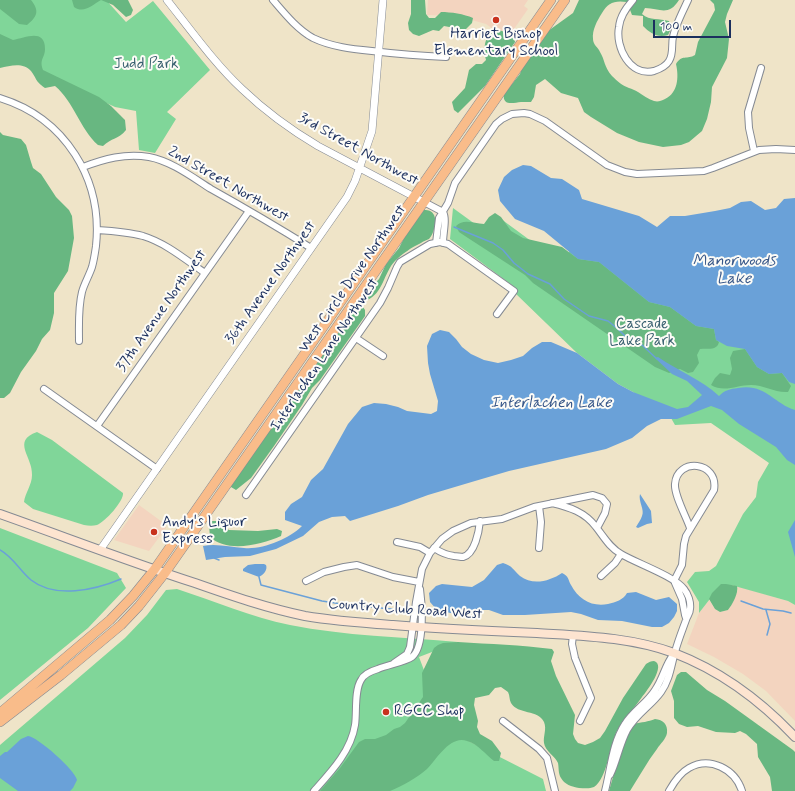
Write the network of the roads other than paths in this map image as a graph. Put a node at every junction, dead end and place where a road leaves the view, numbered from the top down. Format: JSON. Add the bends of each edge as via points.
{"nodes":[{"id":1,"x":167,"y":0,"type":"edge"},
{"id":2,"x":273,"y":0,"type":"edge"},
{"id":3,"x":383,"y":0,"type":"edge"},
{"id":4,"x":552,"y":0,"type":"edge"},
{"id":5,"x":565,"y":0,"type":"edge"},
{"id":6,"x":633,"y":0,"type":"edge"},
{"id":7,"x":688,"y":0,"type":"edge"},
{"id":8,"x":379,"y":52,"type":"junction"},
{"id":9,"x":446,"y":57,"type":"dead end"},
{"id":10,"x":761,"y":68,"type":"dead end"},
{"id":11,"x":0,"y":98,"type":"edge"},
{"id":12,"x":795,"y":150,"type":"edge"},
{"id":13,"x":754,"y":151,"type":"junction"},
{"id":14,"x":83,"y":167,"type":"junction"},
{"id":15,"x":360,"y":168,"type":"junction"},
{"id":16,"x":415,"y":196,"type":"junction"},
{"id":17,"x":424,"y":202,"type":"junction"},
{"id":18,"x":249,"y":210,"type":"junction"},
{"id":19,"x":443,"y":212,"type":"junction"},
{"id":20,"x":97,"y":230,"type":"junction"},
{"id":21,"x":436,"y":243,"type":"junction"},
{"id":22,"x":443,"y":243,"type":"junction"},
{"id":23,"x":311,"y":248,"type":"junction"},
{"id":24,"x":205,"y":273,"type":"junction"},
{"id":25,"x":498,"y":314,"type":"dead end"},
{"id":26,"x":356,"y":338,"type":"junction"},
{"id":27,"x":79,"y":341,"type":"dead end"},
{"id":28,"x":383,"y":356,"type":"dead end"},
{"id":29,"x":44,"y":389,"type":"dead end"},
{"id":30,"x":97,"y":426,"type":"junction"},
{"id":31,"x":157,"y":469,"type":"junction"},
{"id":32,"x":246,"y":495,"type":"dead end"},
{"id":33,"x":552,"y":503,"type":"junction"},
{"id":34,"x":539,"y":506,"type":"junction"},
{"id":35,"x":0,"y":514,"type":"edge"},
{"id":36,"x":480,"y":521,"type":"junction"},
{"id":37,"x":597,"y":528,"type":"junction"},
{"id":38,"x":690,"y":528,"type":"junction"},
{"id":39,"x":397,"y":542,"type":"dead end"},
{"id":40,"x":539,"y":548,"type":"dead end"},
{"id":41,"x":100,"y":550,"type":"junction"},
{"id":42,"x":432,"y":550,"type":"junction"},
{"id":43,"x":621,"y":554,"type":"junction"},
{"id":44,"x":154,"y":570,"type":"junction"},
{"id":45,"x":165,"y":573,"type":"junction"},
{"id":46,"x":601,"y":576,"type":"dead end"},
{"id":47,"x":306,"y":581,"type":"dead end"},
{"id":48,"x":674,"y":581,"type":"junction"},
{"id":49,"x":419,"y":582,"type":"junction"},
{"id":50,"x":417,"y":627,"type":"junction"},
{"id":51,"x":573,"y":635,"type":"junction"},
{"id":52,"x":674,"y":653,"type":"junction"},
{"id":53,"x":0,"y":713,"type":"edge"},
{"id":54,"x":503,"y":721,"type":"dead end"},
{"id":55,"x":0,"y":722,"type":"edge"},
{"id":56,"x":580,"y":722,"type":"dead end"},
{"id":57,"x":795,"y":737,"type":"edge"},
{"id":58,"x":314,"y":791,"type":"edge"},
{"id":59,"x":555,"y":791,"type":"edge"},
{"id":60,"x":605,"y":791,"type":"edge"},
{"id":61,"x":669,"y":791,"type":"edge"},
{"id":62,"x":742,"y":791,"type":"edge"}],
"edges":[{"from":1,"to":15,"type":"street","name":"3rd Street Northwest","via":[[228,75],[256,102],[303,137]]},
{"from":2,"to":8,"type":"street","via":[[293,22],[313,38],[336,47]]},
{"from":3,"to":8,"type":"street","name":"36th Avenue Northwest"},
{"from":4,"to":16,"type":"main road","name":"West Circle Drive Northwest"},
{"from":5,"to":17,"type":"main road","name":"West Circle Drive Northwest"},
{"from":6,"to":7,"type":"street","via":[[620,20],[618,42],[628,62],[637,70],[648,72],[658,70],[670,60],[673,37]]},
{"from":8,"to":9,"type":"street"},
{"from":8,"to":15,"type":"street","name":"36th Avenue Northwest","via":[[372,131]]},
{"from":10,"to":13,"type":"street","via":[[748,112]]},
{"from":11,"to":14,"type":"street","via":[[40,117],[61,136]]},
{"from":12,"to":13,"type":"street"},
{"from":13,"to":19,"type":"street","via":[[721,166],[704,170],[631,174],[604,163],[539,118],[524,113],[512,114],[496,124],[459,176]]},
{"from":14,"to":18,"type":"street","name":"2nd Street Northwest","via":[[118,156],[149,157],[160,160]]},
{"from":14,"to":20,"type":"street","via":[[92,191]]},
{"from":15,"to":16,"type":"street","name":"3rd Street Northwest"},
{"from":15,"to":23,"type":"street","name":"36th Avenue Northwest","via":[[347,197]]},
{"from":16,"to":17,"type":"street","name":"3rd Street Northwest"},
{"from":16,"to":44,"type":"main road","name":"West Circle Drive Northwest"},
{"from":17,"to":19,"type":"street","name":"3rd Street Northwest"},
{"from":17,"to":45,"type":"main road","name":"West Circle Drive Northwest"},
{"from":18,"to":23,"type":"street","name":"2nd Street Northwest"},
{"from":18,"to":24,"type":"street","name":"37th Avenue Northwest"},
{"from":19,"to":21,"type":"street","via":[[439,220]]},
{"from":19,"to":22,"type":"street"},
{"from":20,"to":24,"type":"street","via":[[145,236]]},
{"from":20,"to":27,"type":"street","via":[[92,267],[80,302]]},
{"from":21,"to":22,"type":"street","name":"Interlachen Lane Northwest"},
{"from":21,"to":26,"type":"street","name":"Interlachen Lane Northwest","via":[[426,246],[400,262],[384,295]]},
{"from":22,"to":25,"type":"street","via":[[514,291]]},
{"from":23,"to":31,"type":"street","name":"36th Avenue Northwest"},
{"from":24,"to":30,"type":"street","name":"37th Avenue Northwest"},
{"from":26,"to":28,"type":"street"},
{"from":26,"to":32,"type":"street","name":"Interlachen Lane Northwest"},
{"from":29,"to":30,"type":"street"},
{"from":30,"to":31,"type":"street"},
{"from":31,"to":41,"type":"street","name":"36th Avenue Northwest"},
{"from":33,"to":34,"type":"street"},
{"from":33,"to":37,"type":"street","via":[[578,512]]},
{"from":33,"to":37,"type":"street","via":[[599,496],[607,507]]},
{"from":34,"to":36,"type":"street","via":[[502,519]]},
{"from":34,"to":40,"type":"street"},
{"from":35,"to":41,"type":"main road","name":"Country Club Road West"},
{"from":36,"to":42,"type":"street","via":[[453,531]]},
{"from":36,"to":42,"type":"street","via":[[476,538],[466,556],[448,555]]},
{"from":37,"to":43,"type":"street","via":[[609,545]]},
{"from":38,"to":38,"type":"street","via":[[715,487],[714,478],[709,471],[699,466],[690,466],[683,470],[675,483]]},
{"from":38,"to":48,"type":"street","via":[[684,540],[682,565]]},
{"from":39,"to":42,"type":"street"},
{"from":41,"to":44,"type":"main road","name":"Country Club Road West"},
{"from":42,"to":49,"type":"street"},
{"from":43,"to":46,"type":"street"},
{"from":43,"to":48,"type":"street"},
{"from":44,"to":45,"type":"main road","name":"Country Club Road West"},
{"from":44,"to":53,"type":"main road","name":"West Circle Drive Northwest","via":[[110,620]]},
{"from":45,"to":50,"type":"main road","name":"Country Club Road West","via":[[291,613],[338,621]]},
{"from":45,"to":55,"type":"main road","name":"West Circle Drive Northwest","via":[[121,625]]},
{"from":47,"to":49,"type":"street","via":[[324,572],[357,565],[399,579]]},
{"from":48,"to":52,"type":"street","via":[[682,599],[686,618]]},
{"from":49,"to":50,"type":"street","via":[[421,603]]},
{"from":50,"to":51,"type":"main road","name":"Country Club Road West"},
{"from":50,"to":58,"type":"street","via":[[418,648],[414,655],[407,660],[370,672],[361,679],[352,738],[340,760]]},
{"from":51,"to":52,"type":"main road","name":"Country Club Road West","via":[[619,639]]},
{"from":51,"to":56,"type":"street","via":[[575,658],[590,698]]},
{"from":52,"to":57,"type":"main road","name":"Country Club Road West","via":[[739,688],[770,712]]},
{"from":52,"to":60,"type":"street","via":[[654,692],[634,712],[620,732]]},
{"from":54,"to":59,"type":"street","via":[[548,758]]},
{"from":61,"to":62,"type":"street","via":[[688,768],[709,764],[730,772]]}]}
